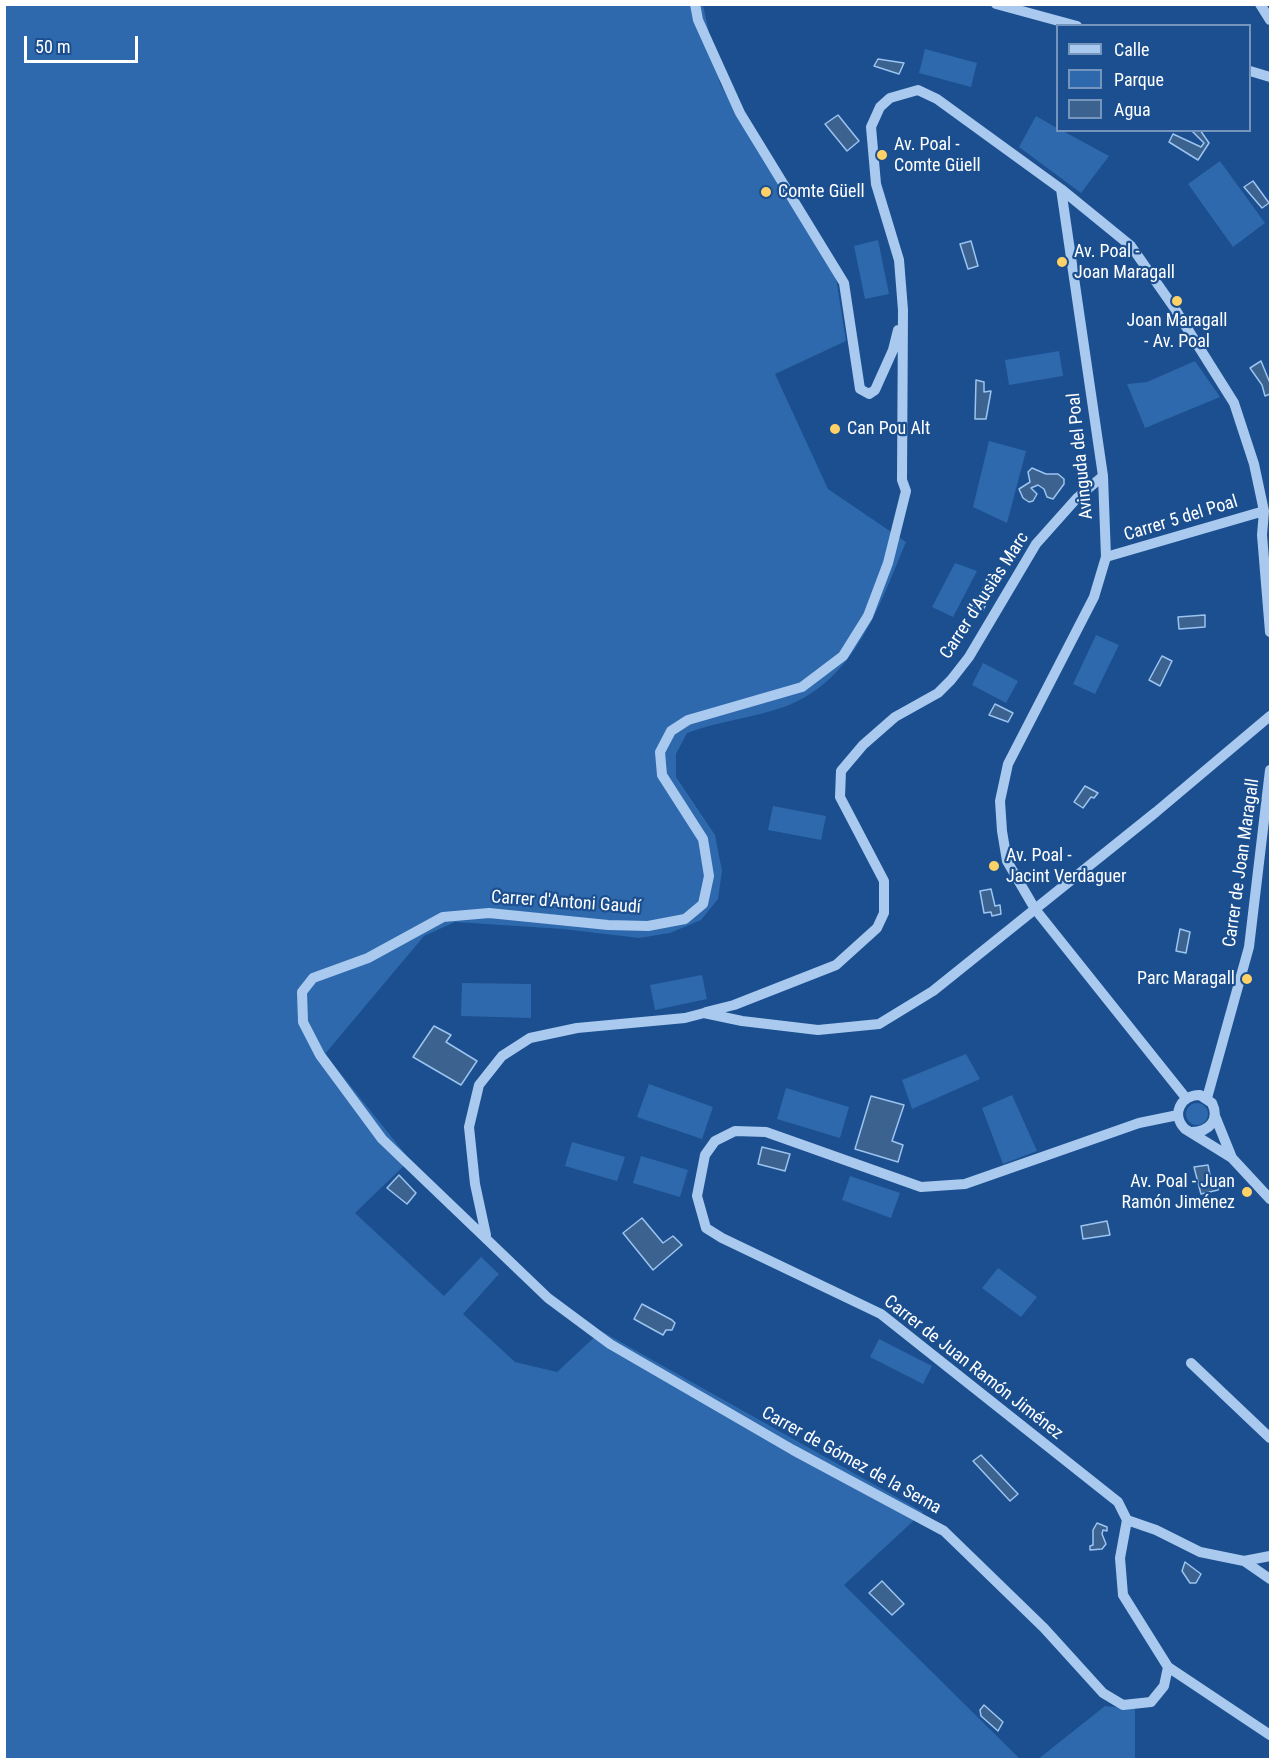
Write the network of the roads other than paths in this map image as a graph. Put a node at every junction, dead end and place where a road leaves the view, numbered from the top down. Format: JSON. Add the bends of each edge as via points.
{"nodes":[{"id":1,"x":695,"y":4,"type":"edge"},
{"id":2,"x":996,"y":4,"type":"edge"},
{"id":3,"x":1260,"y":4,"type":"edge"},
{"id":4,"x":1270,"y":20,"type":"edge"},
{"id":5,"x":1070,"y":24,"type":"edge"},
{"id":6,"x":1251,"y":71,"type":"edge"},
{"id":7,"x":1270,"y":77,"type":"edge"},
{"id":8,"x":1061,"y":189,"type":"junction"},
{"id":9,"x":903,"y":310,"type":"junction"},
{"id":10,"x":1103,"y":476,"type":"junction"},
{"id":11,"x":1264,"y":511,"type":"junction"},
{"id":12,"x":1270,"y":523,"type":"edge"},
{"id":13,"x":1106,"y":557,"type":"junction"},
{"id":14,"x":1270,"y":632,"type":"edge"},
{"id":15,"x":1270,"y":716,"type":"edge"},
{"id":16,"x":1270,"y":770,"type":"edge"},
{"id":17,"x":1035,"y":909,"type":"junction"},
{"id":18,"x":704,"y":1013,"type":"junction"},
{"id":19,"x":1186,"y":1098,"type":"junction"},
{"id":20,"x":1207,"y":1098,"type":"junction"},
{"id":21,"x":1178,"y":1115,"type":"junction"},
{"id":22,"x":1215,"y":1116,"type":"junction"},
{"id":23,"x":1192,"y":1132,"type":"junction"},
{"id":24,"x":1232,"y":1158,"type":"junction"},
{"id":25,"x":1270,"y":1199,"type":"edge"},
{"id":26,"x":486,"y":1235,"type":"junction"},
{"id":27,"x":1191,"y":1364,"type":"dead end"},
{"id":28,"x":1270,"y":1437,"type":"edge"},
{"id":29,"x":1127,"y":1520,"type":"junction"},
{"id":30,"x":1270,"y":1556,"type":"edge"},
{"id":31,"x":1244,"y":1561,"type":"junction"},
{"id":32,"x":1270,"y":1579,"type":"edge"},
{"id":33,"x":1168,"y":1667,"type":"junction"},
{"id":34,"x":1270,"y":1735,"type":"edge"}],
"edges":[{"from":1,"to":9,"type":"street","via":[[698,20],[740,113],[844,283],[860,389],[869,394],[875,390],[893,350]]},
{"from":2,"to":5,"type":"street"},
{"from":3,"to":4,"type":"street"},
{"from":6,"to":7,"type":"street"},
{"from":8,"to":9,"type":"street","via":[[937,99],[918,90],[890,98],[880,107],[871,127],[876,184],[899,260]]},
{"from":8,"to":10,"type":"street","name":"Avinguda del Poal"},
{"from":8,"to":11,"type":"street","via":[[1131,246],[1175,309],[1234,403]]},
{"from":9,"to":26,"type":"street","name":"Carrer d'Antoni Gaudí","via":[[902,480],[906,491],[888,563],[868,616],[843,656],[802,687],[688,720],[670,731],[660,752],[662,776],[703,839],[709,876],[703,904],[685,919],[648,926],[489,913],[443,917],[368,958],[313,978],[302,992],[303,1022],[316,1047],[382,1138]]},
{"from":10,"to":13,"type":"street","name":"Avinguda del Poal"},
{"from":10,"to":18,"type":"street","name":"Carrer d'Ausiàs Marc","via":[[1077,498],[1036,544],[969,657],[951,680],[938,693],[895,717],[862,745],[841,771],[840,797],[884,880],[884,913],[877,928],[836,965]]},
{"from":11,"to":12,"type":"street"},
{"from":11,"to":13,"type":"street","name":"Carrer 5 del Poal"},
{"from":11,"to":14,"type":"street","via":[[1262,535]]},
{"from":13,"to":17,"type":"street","name":"Avinguda del Poal","via":[[1094,597],[1008,764],[1000,801],[1007,861]]},
{"from":15,"to":17,"type":"street"},
{"from":16,"to":20,"type":"street","name":"Carrer de Joan Maragall","via":[[1249,946]]},
{"from":17,"to":18,"type":"street","via":[[933,991],[879,1024],[818,1030]]},
{"from":17,"to":19,"type":"street","name":"Avinguda del Poal"},
{"from":18,"to":26,"type":"street","name":"Carrer d'Ausiàs Marc","via":[[530,1038],[502,1056],[479,1085],[469,1127]]},
{"from":19,"to":20,"type":"street"},
{"from":19,"to":21,"type":"street"},
{"from":20,"to":22,"type":"street"},
{"from":21,"to":23,"type":"street","via":[[1181,1125]]},
{"from":21,"to":29,"type":"street","name":"Carrer de Juan Ramón Jiménez","via":[[1139,1123],[965,1184],[921,1187],[766,1132],[735,1131],[715,1141],[705,1155],[697,1197],[706,1228],[881,1314],[1118,1502]]},
{"from":22,"to":23,"type":"street","via":[[1211,1126],[1202,1132]]},
{"from":22,"to":24,"type":"street"},
{"from":23,"to":24,"type":"street"},
{"from":24,"to":25,"type":"street"},
{"from":26,"to":33,"type":"street","name":"Carrer de Gómez de la Serna","via":[[548,1298],[610,1344],[793,1450],[944,1531],[1044,1628],[1103,1693],[1123,1705],[1151,1702],[1164,1686]]},
{"from":27,"to":28,"type":"street"},
{"from":29,"to":31,"type":"street","via":[[1200,1552]]},
{"from":29,"to":33,"type":"street","via":[[1120,1558],[1122,1596]]},
{"from":30,"to":31,"type":"street"},
{"from":31,"to":32,"type":"street"},
{"from":33,"to":34,"type":"street"}]}
